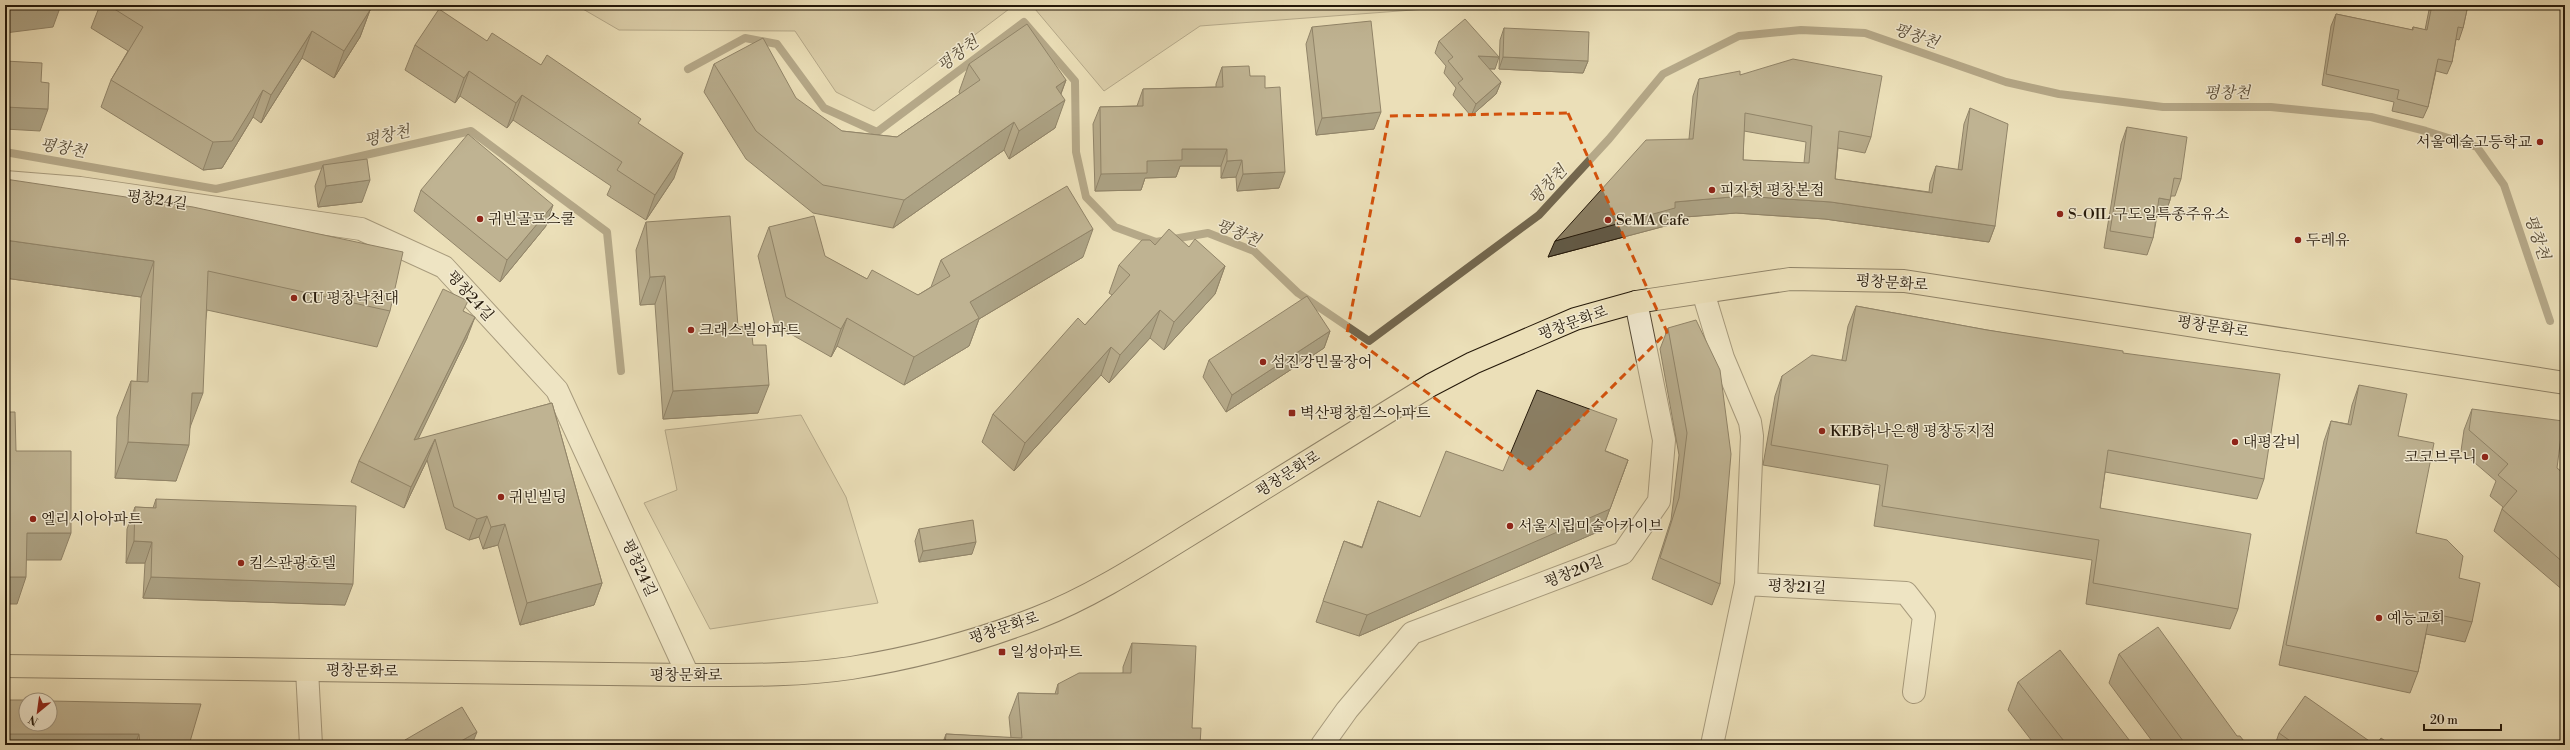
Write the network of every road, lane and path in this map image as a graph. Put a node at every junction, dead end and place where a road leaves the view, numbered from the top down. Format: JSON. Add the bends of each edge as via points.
{"nodes":[{"id":1,"x":5,"y":182,"type":"edge"},
{"id":2,"x":1703,"y":292,"type":"junction"},
{"id":3,"x":1636,"y":302,"type":"junction"},
{"id":4,"x":2565,"y":383,"type":"edge"},
{"id":5,"x":1746,"y":584,"type":"junction"},
{"id":6,"x":5,"y":666,"type":"edge"},
{"id":7,"x":307,"y":670,"type":"junction"},
{"id":8,"x":688,"y":675,"type":"junction"},
{"id":9,"x":1914,"y":692,"type":"dead end"},
{"id":10,"x":311,"y":745,"type":"edge"},
{"id":11,"x":1322,"y":745,"type":"edge"},
{"id":12,"x":1712,"y":745,"type":"edge"}],
"edges":[{"from":1,"to":8,"type":"street","name":"평창24길","via":[[80,188],[361,229],[444,267],[557,390]]},
{"from":2,"to":3,"type":"main road","name":"평창문화로"},
{"from":2,"to":4,"type":"main road","name":"평창문화로","via":[[1790,279],[1904,281]]},
{"from":2,"to":5,"type":"street","via":[[1723,358],[1750,422],[1752,436]]},
{"from":3,"to":8,"type":"main road","name":"평창문화로","via":[[1575,319],[1473,362],[1431,385],[1140,565],[1072,602],[1036,618],[941,648],[850,668],[776,674]]},
{"from":3,"to":11,"type":"street","name":"평창20길","via":[[1664,440],[1659,501],[1623,553],[1412,633],[1347,710]]},
{"from":5,"to":9,"type":"street","name":"평창21길","via":[[1906,593],[1924,616]]},
{"from":5,"to":12,"type":"street","name":"평창21길"},
{"from":6,"to":7,"type":"main road","name":"평창문화로"},
{"from":7,"to":8,"type":"main road","name":"평창문화로"},
{"from":7,"to":10,"type":"street"}]}
